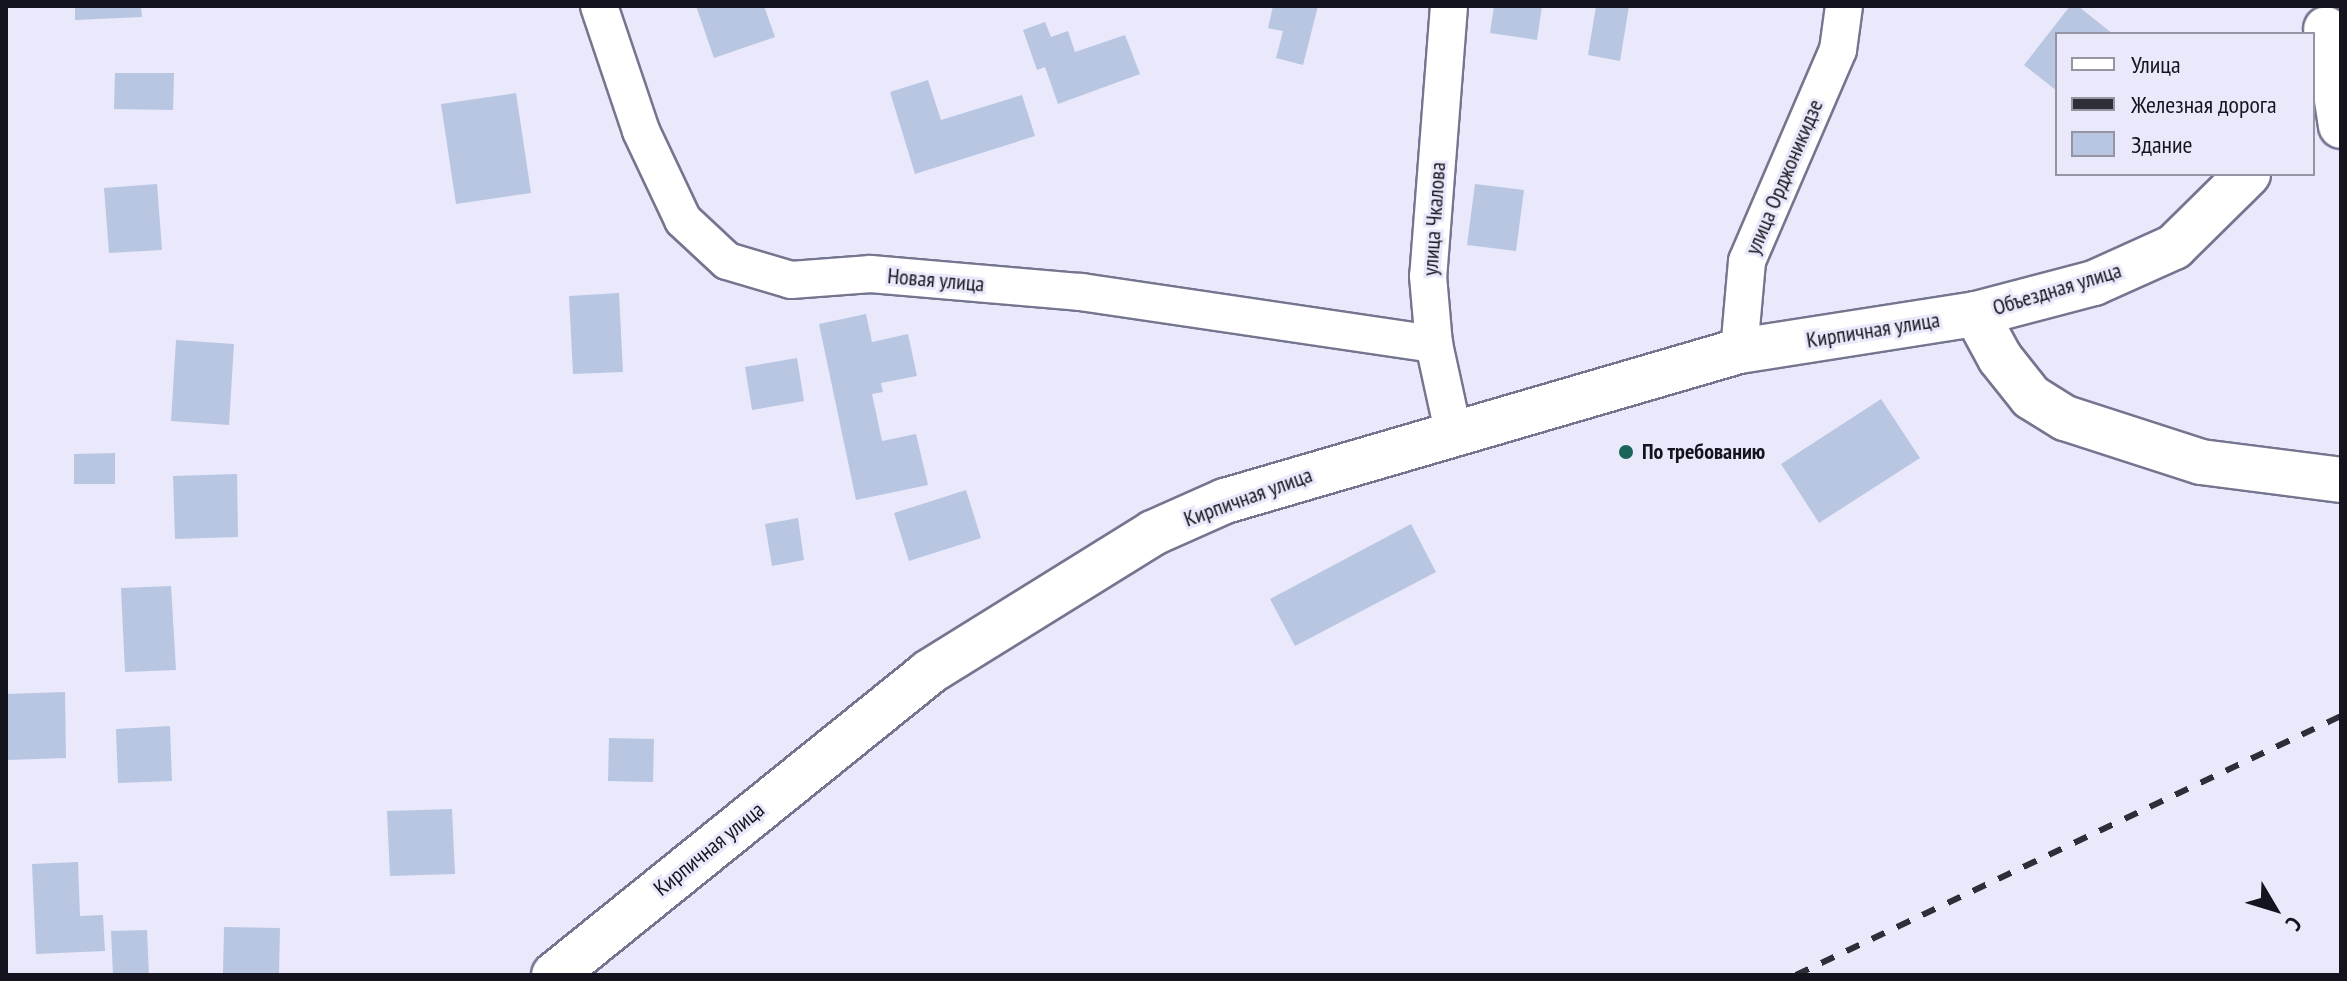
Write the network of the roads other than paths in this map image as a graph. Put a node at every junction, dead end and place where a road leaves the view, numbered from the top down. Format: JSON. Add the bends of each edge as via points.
{"nodes":[{"id":1,"x":599,"y":6,"type":"edge"},
{"id":2,"x":1449,"y":6,"type":"edge"},
{"id":3,"x":1844,"y":6,"type":"edge"},
{"id":4,"x":2324,"y":31,"type":"edge"},
{"id":5,"x":2341,"y":126,"type":"edge"},
{"id":6,"x":2246,"y":176,"type":"edge"},
{"id":7,"x":1976,"y":314,"type":"junction"},
{"id":8,"x":1434,"y":344,"type":"junction"},
{"id":9,"x":1739,"y":351,"type":"junction"},
{"id":10,"x":1453,"y":431,"type":"junction"},
{"id":11,"x":2341,"y":480,"type":"edge"},
{"id":12,"x":554,"y":975,"type":"edge"}],
"edges":[{"from":1,"to":8,"type":"street","name":"Новая улица","via":[[641,131],[683,220],[727,261],[791,280],[871,274],[1081,292]]},
{"from":2,"to":8,"type":"street","name":"улица Чкалова","via":[[1428,276]]},
{"from":3,"to":9,"type":"street","name":"улица Орджоникидзе","via":[[1838,50],[1747,261]]},
{"from":4,"to":5,"type":"street"},
{"from":6,"to":7,"type":"street","name":"Объездная улица","via":[[2174,247],[2094,283]]},
{"from":7,"to":9,"type":"street","name":"Кирпичная улица"},
{"from":7,"to":11,"type":"street","via":[[2000,358],[2031,397],[2065,418],[2201,462]]},
{"from":8,"to":10,"type":"street","name":"улица Чкалова"},
{"from":9,"to":10,"type":"street","name":"Кирпичная улица"},
{"from":10,"to":12,"type":"street","name":"Кирпичная улица","via":[[1225,501],[1153,533],[929,672]]}]}
